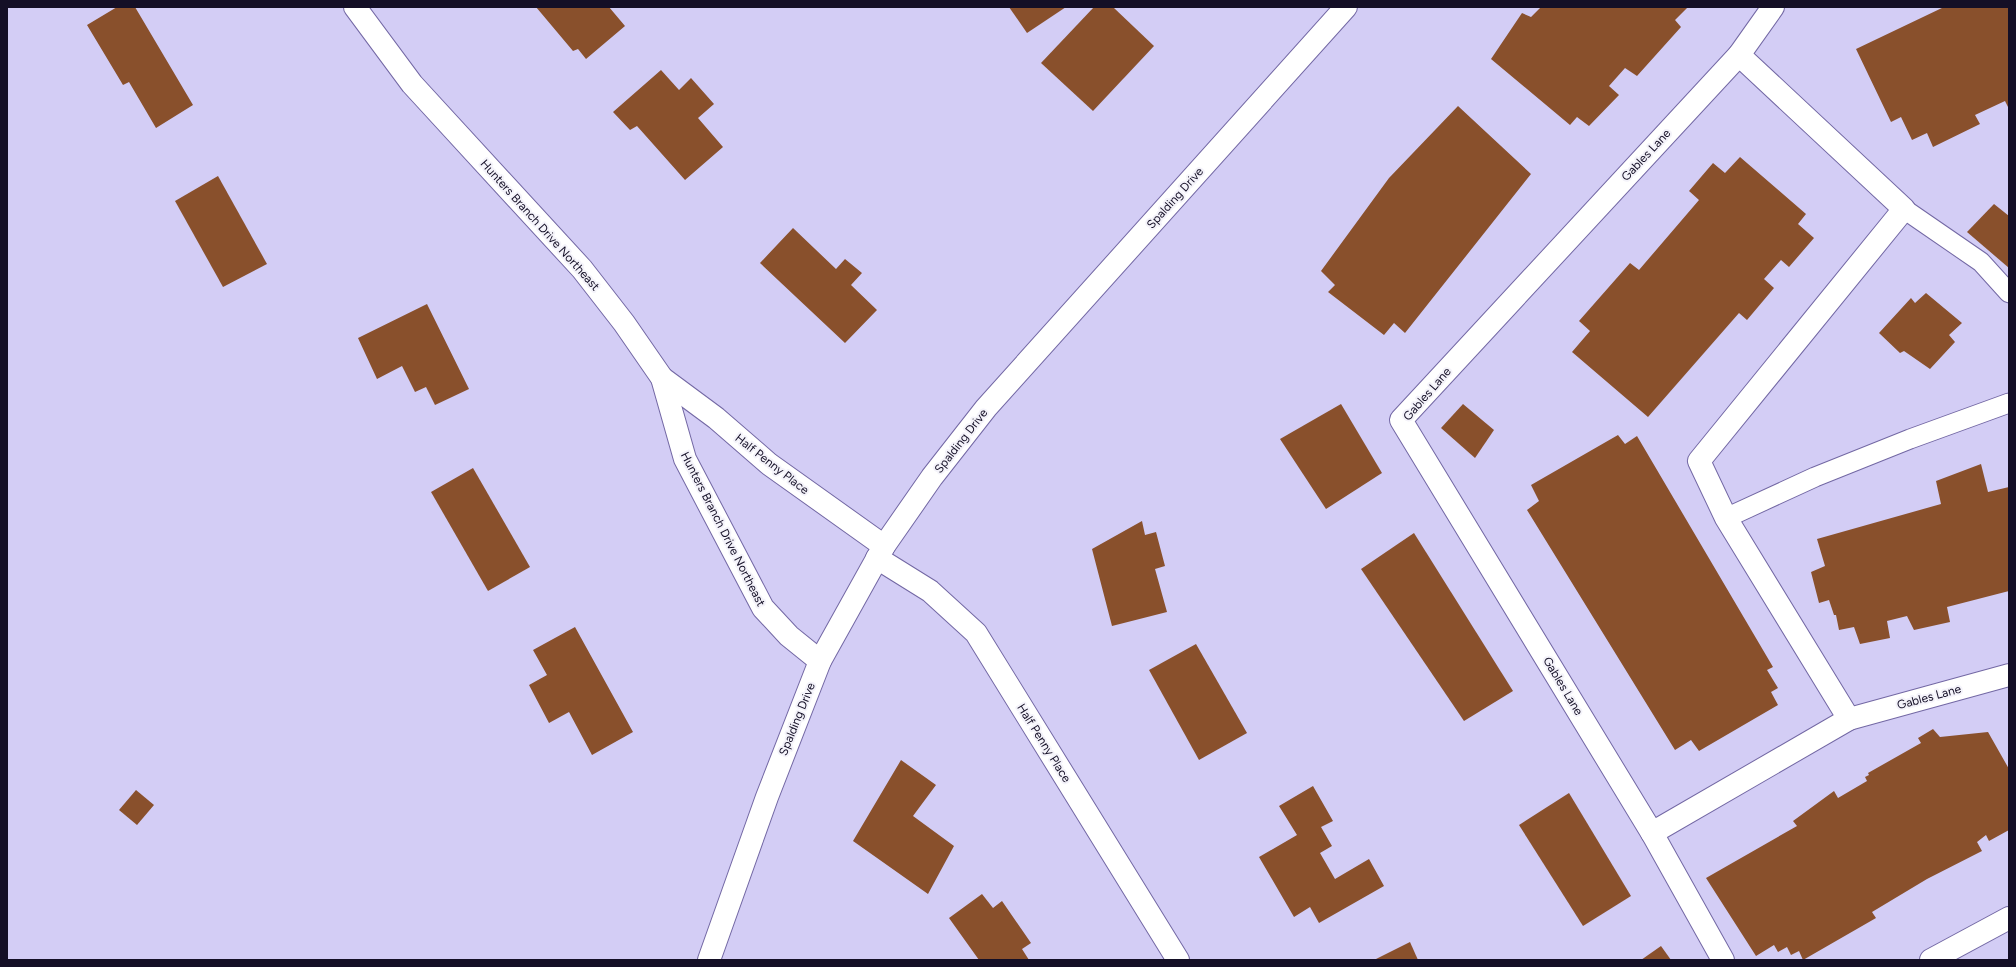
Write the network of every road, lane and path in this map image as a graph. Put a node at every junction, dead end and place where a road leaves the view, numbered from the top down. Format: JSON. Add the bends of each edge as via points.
{"nodes":[{"id":1,"x":355,"y":7,"type":"edge"},
{"id":2,"x":1346,"y":7,"type":"edge"},
{"id":3,"x":1773,"y":7,"type":"edge"},
{"id":4,"x":1739,"y":55,"type":"junction"},
{"id":5,"x":1904,"y":209,"type":"junction"},
{"id":6,"x":2009,"y":293,"type":"edge"},
{"id":7,"x":662,"y":378,"type":"junction"},
{"id":8,"x":2009,"y":403,"type":"edge"},
{"id":9,"x":1726,"y":518,"type":"junction"},
{"id":10,"x":881,"y":552,"type":"junction"},
{"id":11,"x":820,"y":661,"type":"junction"},
{"id":12,"x":2009,"y":675,"type":"edge"},
{"id":13,"x":1849,"y":719,"type":"junction"},
{"id":14,"x":1652,"y":833,"type":"junction"},
{"id":15,"x":2009,"y":918,"type":"edge"},
{"id":16,"x":709,"y":960,"type":"edge"},
{"id":17,"x":1178,"y":960,"type":"edge"},
{"id":18,"x":1723,"y":960,"type":"edge"},
{"id":19,"x":1931,"y":960,"type":"edge"}],
"edges":[{"from":1,"to":7,"type":"street","name":"Hunters Branch Drive Northeast","via":[[412,84],[582,269]]},
{"from":2,"to":10,"type":"street","name":"Spalding Drive","via":[[986,408],[932,477]]},
{"from":3,"to":4,"type":"street","name":"Gables Lane"},
{"from":4,"to":5,"type":"street"},
{"from":4,"to":14,"type":"street","name":"Gables Lane","via":[[1401,420]]},
{"from":5,"to":6,"type":"lane","via":[[1981,262]]},
{"from":5,"to":9,"type":"street","via":[[1699,461]]},
{"from":7,"to":10,"type":"street","name":"Half Penny Place","via":[[716,418],[769,464]]},
{"from":7,"to":11,"type":"street","name":"Hunters Branch Drive Northeast","via":[[685,459],[763,608],[789,636]]},
{"from":8,"to":9,"type":"lane","via":[[1815,477]]},
{"from":9,"to":13,"type":"street"},
{"from":10,"to":11,"type":"street","name":"Spalding Drive"},
{"from":10,"to":17,"type":"street","name":"Half Penny Place","via":[[930,591],[976,633]]},
{"from":11,"to":16,"type":"street","name":"Spalding Drive","via":[[767,797]]},
{"from":12,"to":13,"type":"street","name":"Gables Lane"},
{"from":13,"to":14,"type":"street","name":"Gables Lane"},
{"from":14,"to":18,"type":"street","name":"Gables Lane"},
{"from":15,"to":19,"type":"street"}]}
